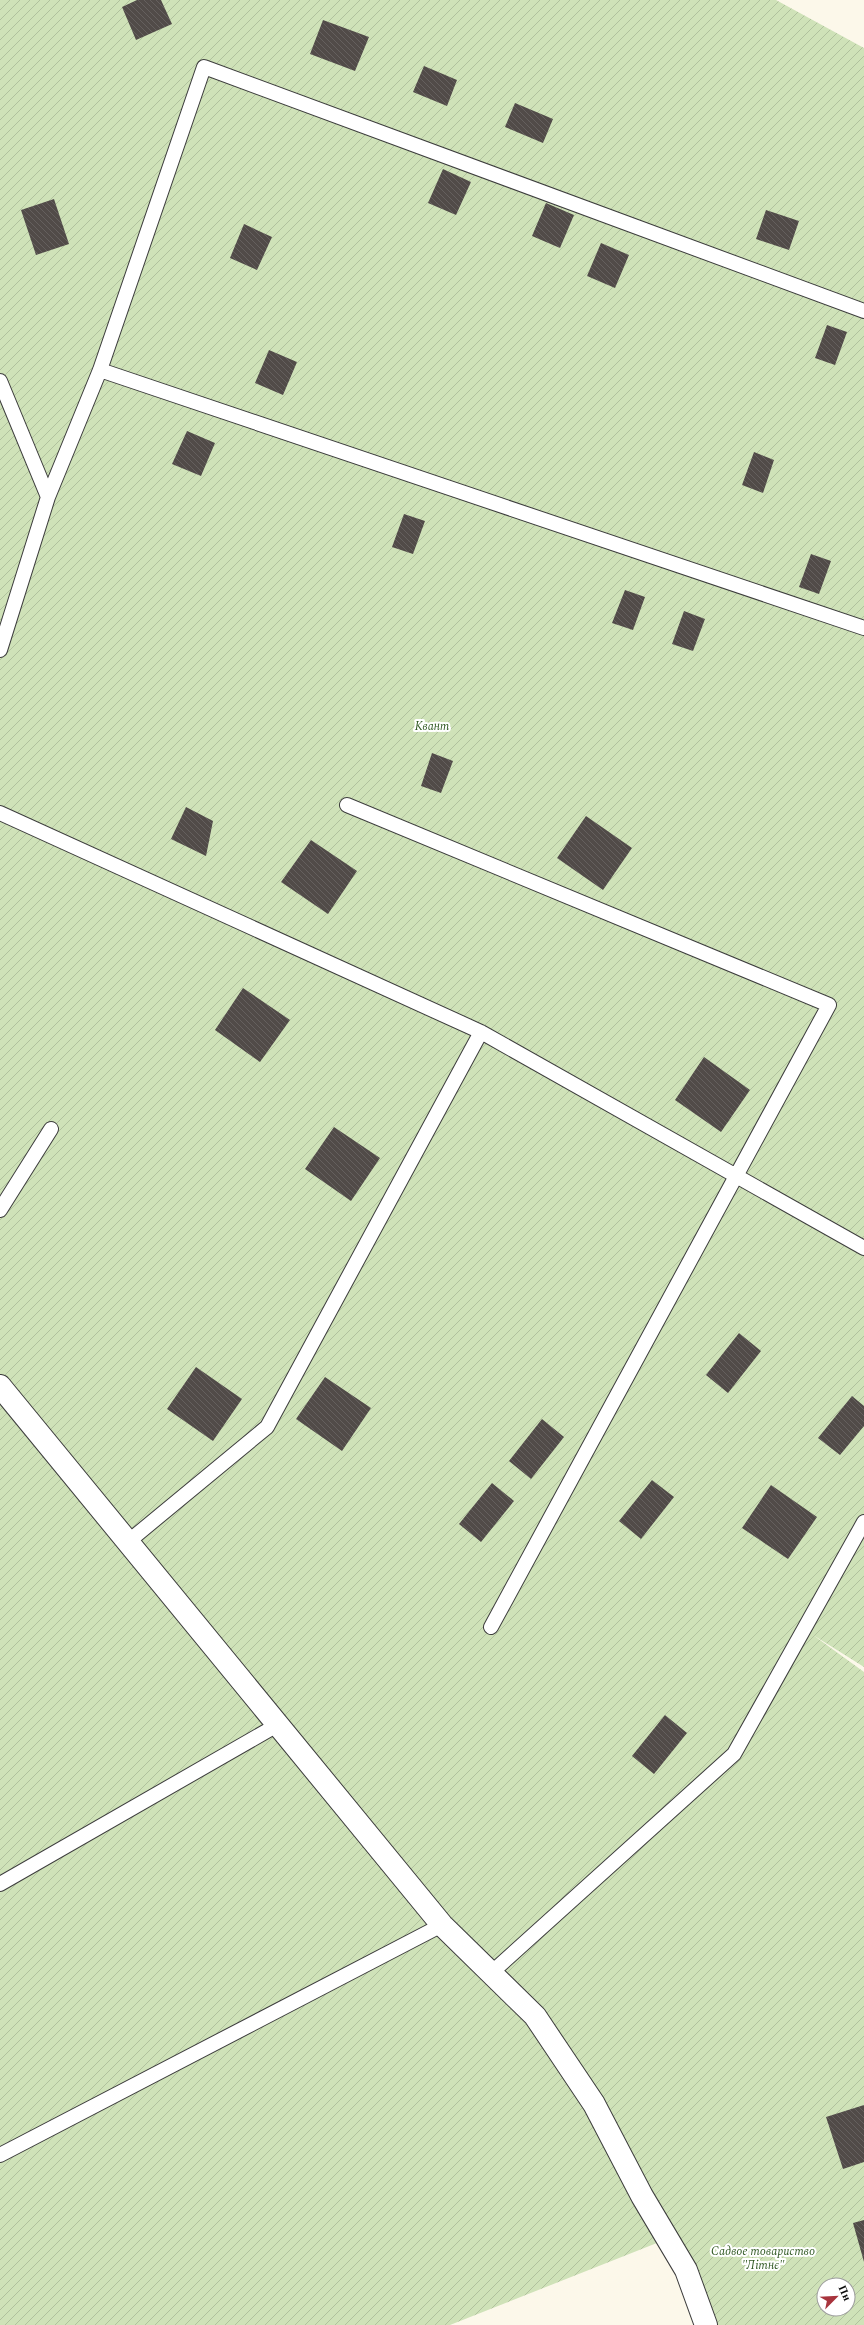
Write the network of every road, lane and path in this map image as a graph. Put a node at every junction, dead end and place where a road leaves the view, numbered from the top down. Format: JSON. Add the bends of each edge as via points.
{"nodes":[{"id":1,"x":864,"y":311,"type":"edge"},
{"id":2,"x":100,"y":370,"type":"junction"},
{"id":3,"x":0,"y":380,"type":"edge"},
{"id":4,"x":48,"y":497,"type":"junction"},
{"id":5,"x":864,"y":628,"type":"edge"},
{"id":6,"x":0,"y":650,"type":"edge"},
{"id":7,"x":347,"y":805,"type":"dead end"},
{"id":8,"x":0,"y":813,"type":"edge"},
{"id":9,"x":481,"y":1032,"type":"junction"},
{"id":10,"x":51,"y":1129,"type":"dead end"},
{"id":11,"x":737,"y":1176,"type":"junction"},
{"id":12,"x":0,"y":1210,"type":"edge"},
{"id":13,"x":864,"y":1248,"type":"edge"},
{"id":14,"x":1,"y":1390,"type":"edge"},
{"id":15,"x":864,"y":1522,"type":"edge"},
{"id":16,"x":129,"y":1541,"type":"junction"},
{"id":17,"x":490,"y":1627,"type":"dead end"},
{"id":18,"x":279,"y":1724,"type":"junction"},
{"id":19,"x":0,"y":1884,"type":"edge"},
{"id":20,"x":442,"y":1925,"type":"junction"},
{"id":21,"x":490,"y":1974,"type":"junction"},
{"id":22,"x":0,"y":2155,"type":"edge"},
{"id":23,"x":706,"y":2325,"type":"edge"}],
"edges":[{"from":1,"to":2,"type":"lane","via":[[204,67]]},
{"from":2,"to":4,"type":"lane"},
{"from":2,"to":5,"type":"lane"},
{"from":3,"to":4,"type":"lane"},
{"from":4,"to":6,"type":"lane"},
{"from":7,"to":11,"type":"lane","via":[[829,1005]]},
{"from":8,"to":9,"type":"lane"},
{"from":9,"to":11,"type":"lane"},
{"from":9,"to":16,"type":"lane","via":[[267,1427]]},
{"from":10,"to":12,"type":"lane"},
{"from":11,"to":13,"type":"lane"},
{"from":11,"to":17,"type":"lane"},
{"from":14,"to":16,"type":"street"},
{"from":15,"to":21,"type":"lane","via":[[734,1754]]},
{"from":16,"to":18,"type":"street"},
{"from":18,"to":19,"type":"lane"},
{"from":18,"to":20,"type":"street"},
{"from":20,"to":21,"type":"street"},
{"from":20,"to":22,"type":"lane"},
{"from":21,"to":23,"type":"street","via":[[535,2016],[594,2104],[642,2196],[686,2270]]}]}
